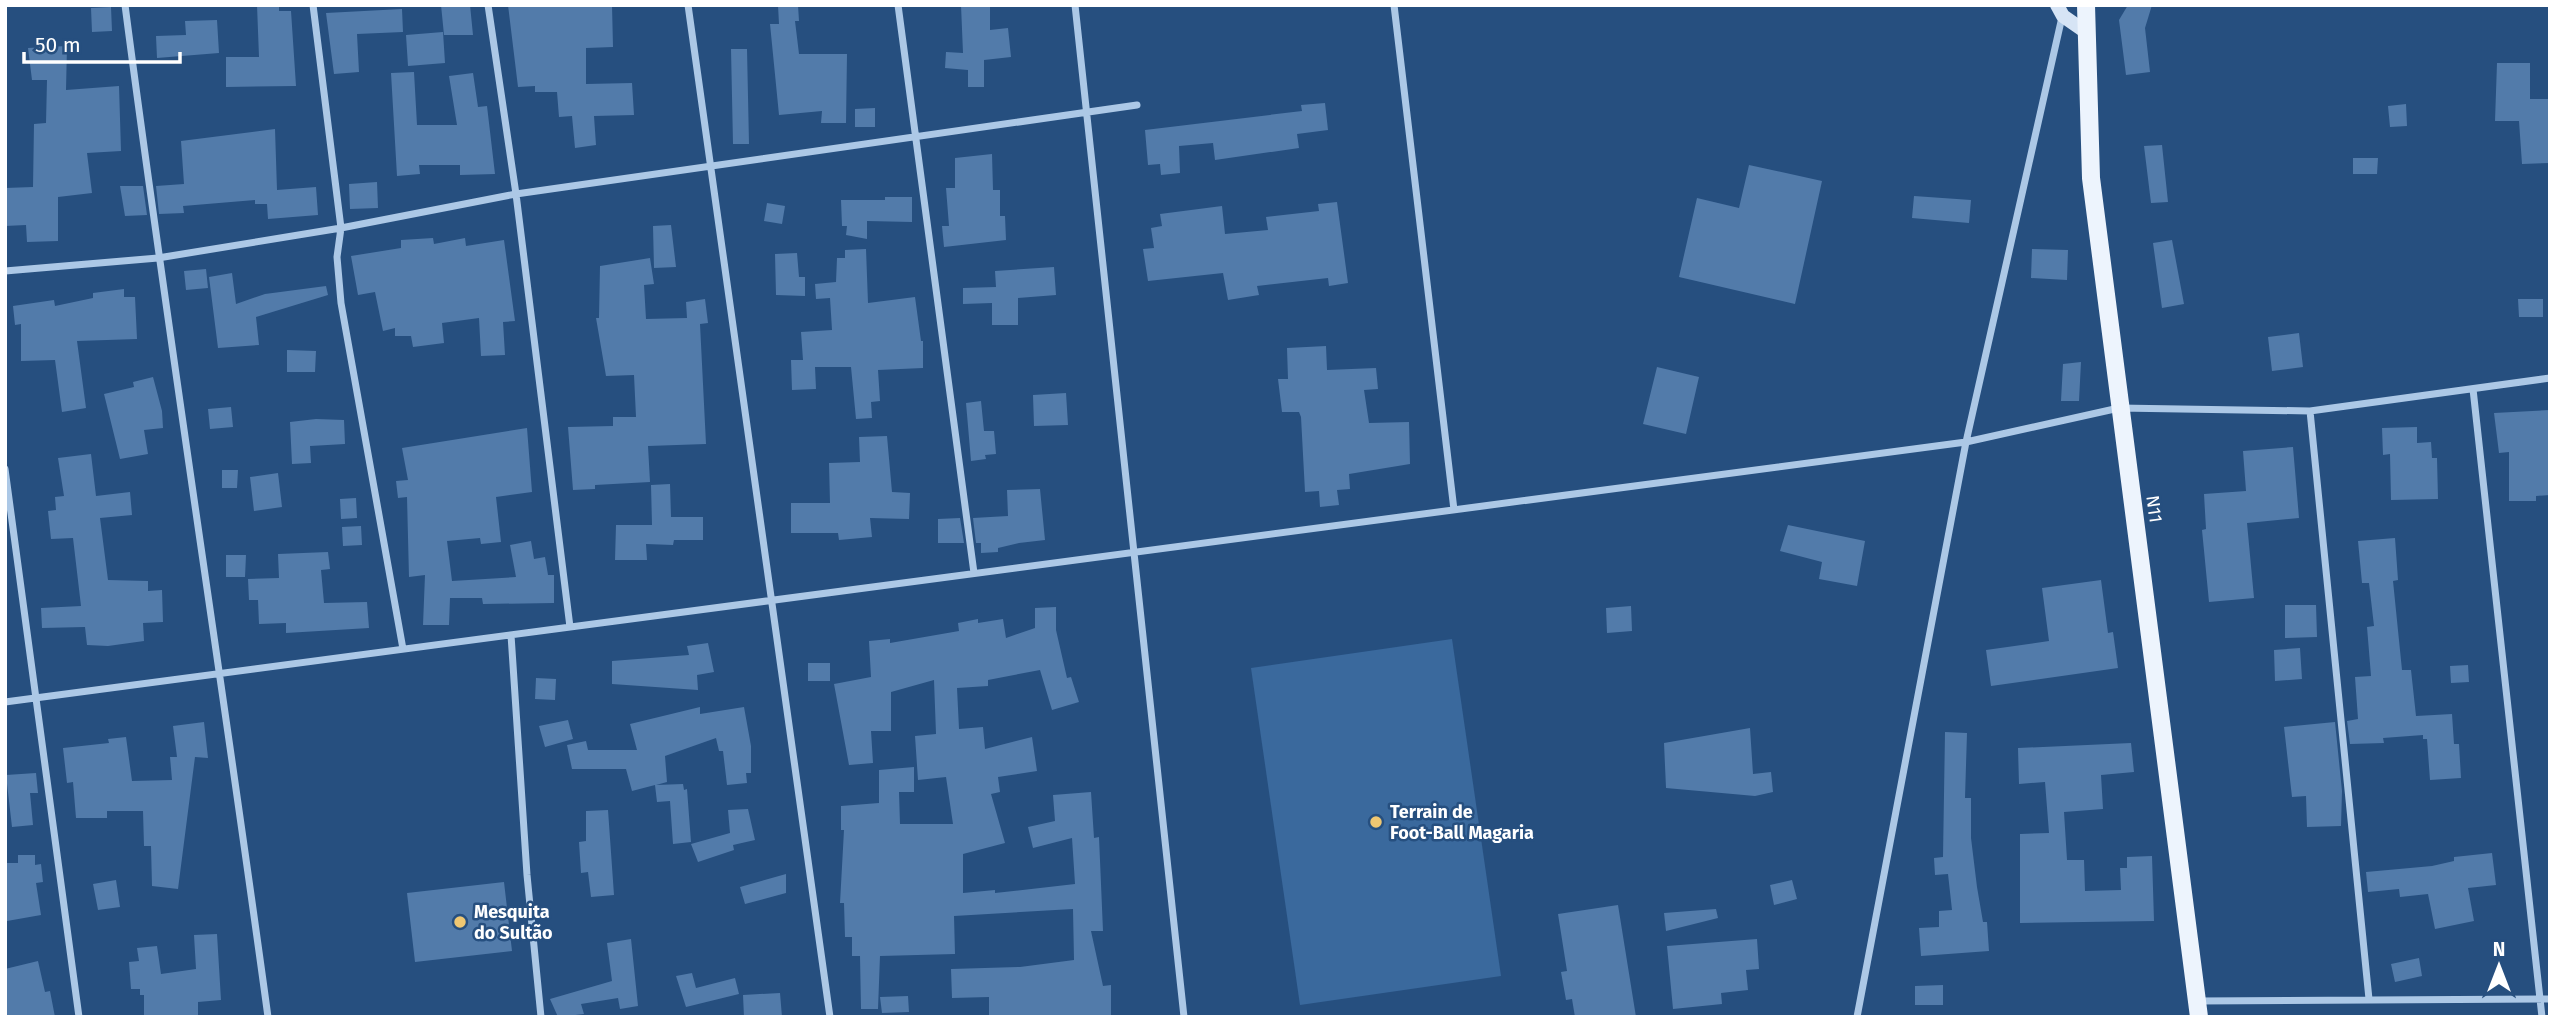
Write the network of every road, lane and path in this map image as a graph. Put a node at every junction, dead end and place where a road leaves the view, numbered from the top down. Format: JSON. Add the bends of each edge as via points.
{"nodes":[{"id":1,"x":125,"y":5,"type":"edge"},
{"id":2,"x":313,"y":5,"type":"edge"},
{"id":3,"x":488,"y":5,"type":"edge"},
{"id":4,"x":688,"y":5,"type":"edge"},
{"id":5,"x":898,"y":5,"type":"edge"},
{"id":6,"x":1075,"y":5,"type":"edge"},
{"id":7,"x":1394,"y":5,"type":"edge"},
{"id":8,"x":2086,"y":5,"type":"edge"},
{"id":9,"x":2060,"y":11,"type":"edge"},
{"id":10,"x":2086,"y":32,"type":"junction"},
{"id":11,"x":1137,"y":105,"type":"dead end"},
{"id":12,"x":1086,"y":111,"type":"junction"},
{"id":13,"x":915,"y":138,"type":"junction"},
{"id":14,"x":710,"y":167,"type":"junction"},
{"id":15,"x":516,"y":194,"type":"junction"},
{"id":16,"x":341,"y":228,"type":"junction"},
{"id":17,"x":158,"y":258,"type":"junction"},
{"id":18,"x":5,"y":271,"type":"edge"},
{"id":19,"x":2550,"y":378,"type":"edge"},
{"id":20,"x":2473,"y":389,"type":"junction"},
{"id":21,"x":2119,"y":408,"type":"junction"},
{"id":22,"x":2310,"y":411,"type":"junction"},
{"id":23,"x":1966,"y":442,"type":"junction"},
{"id":24,"x":5,"y":469,"type":"edge"},
{"id":25,"x":1454,"y":510,"type":"junction"},
{"id":26,"x":1134,"y":553,"type":"junction"},
{"id":27,"x":974,"y":573,"type":"junction"},
{"id":28,"x":771,"y":600,"type":"junction"},
{"id":29,"x":570,"y":627,"type":"junction"},
{"id":30,"x":511,"y":635,"type":"junction"},
{"id":31,"x":403,"y":649,"type":"junction"},
{"id":32,"x":222,"y":673,"type":"junction"},
{"id":33,"x":36,"y":698,"type":"junction"},
{"id":34,"x":5,"y":702,"type":"edge"},
{"id":35,"x":2369,"y":999,"type":"junction"},
{"id":36,"x":2550,"y":999,"type":"edge"},
{"id":37,"x":2539,"y":1000,"type":"junction"},
{"id":38,"x":2198,"y":1009,"type":"edge"},
{"id":39,"x":79,"y":1017,"type":"edge"},
{"id":40,"x":268,"y":1017,"type":"edge"},
{"id":41,"x":541,"y":1017,"type":"edge"},
{"id":42,"x":830,"y":1017,"type":"edge"},
{"id":43,"x":1184,"y":1017,"type":"edge"},
{"id":44,"x":1857,"y":1017,"type":"edge"},
{"id":45,"x":2542,"y":1017,"type":"edge"}],
"edges":[{"from":1,"to":17,"type":"street"},
{"from":2,"to":16,"type":"street"},
{"from":3,"to":15,"type":"street"},
{"from":4,"to":14,"type":"street"},
{"from":5,"to":13,"type":"street"},
{"from":6,"to":12,"type":"street"},
{"from":7,"to":25,"type":"street"},
{"from":8,"to":10,"type":"main road","name":"N11"},
{"from":9,"to":10,"type":"main road"},
{"from":9,"to":23,"type":"street"},
{"from":10,"to":21,"type":"main road","name":"N11","via":[[2091,178]]},
{"from":11,"to":12,"type":"street"},
{"from":12,"to":13,"type":"street"},
{"from":12,"to":26,"type":"street"},
{"from":13,"to":14,"type":"street"},
{"from":13,"to":27,"type":"street"},
{"from":14,"to":15,"type":"street"},
{"from":14,"to":28,"type":"street"},
{"from":15,"to":16,"type":"street"},
{"from":15,"to":29,"type":"street"},
{"from":16,"to":17,"type":"street"},
{"from":16,"to":31,"type":"street","via":[[337,257],[341,303]]},
{"from":17,"to":18,"type":"street"},
{"from":17,"to":32,"type":"street"},
{"from":19,"to":20,"type":"street"},
{"from":20,"to":22,"type":"street"},
{"from":20,"to":37,"type":"street"},
{"from":21,"to":22,"type":"street"},
{"from":21,"to":23,"type":"street"},
{"from":21,"to":38,"type":"main road","name":"N11"},
{"from":22,"to":35,"type":"street"},
{"from":23,"to":25,"type":"street"},
{"from":23,"to":44,"type":"street"},
{"from":24,"to":33,"type":"street"},
{"from":25,"to":26,"type":"street"},
{"from":26,"to":27,"type":"street"},
{"from":26,"to":43,"type":"street"},
{"from":27,"to":28,"type":"street"},
{"from":28,"to":29,"type":"street"},
{"from":28,"to":42,"type":"street"},
{"from":29,"to":30,"type":"street"},
{"from":30,"to":31,"type":"street"},
{"from":30,"to":41,"type":"street"},
{"from":31,"to":32,"type":"street"},
{"from":32,"to":33,"type":"street"},
{"from":32,"to":40,"type":"street"},
{"from":33,"to":34,"type":"street"},
{"from":33,"to":39,"type":"street"},
{"from":35,"to":37,"type":"street"},
{"from":35,"to":38,"type":"street"},
{"from":36,"to":37,"type":"street"},
{"from":37,"to":45,"type":"street"}]}
